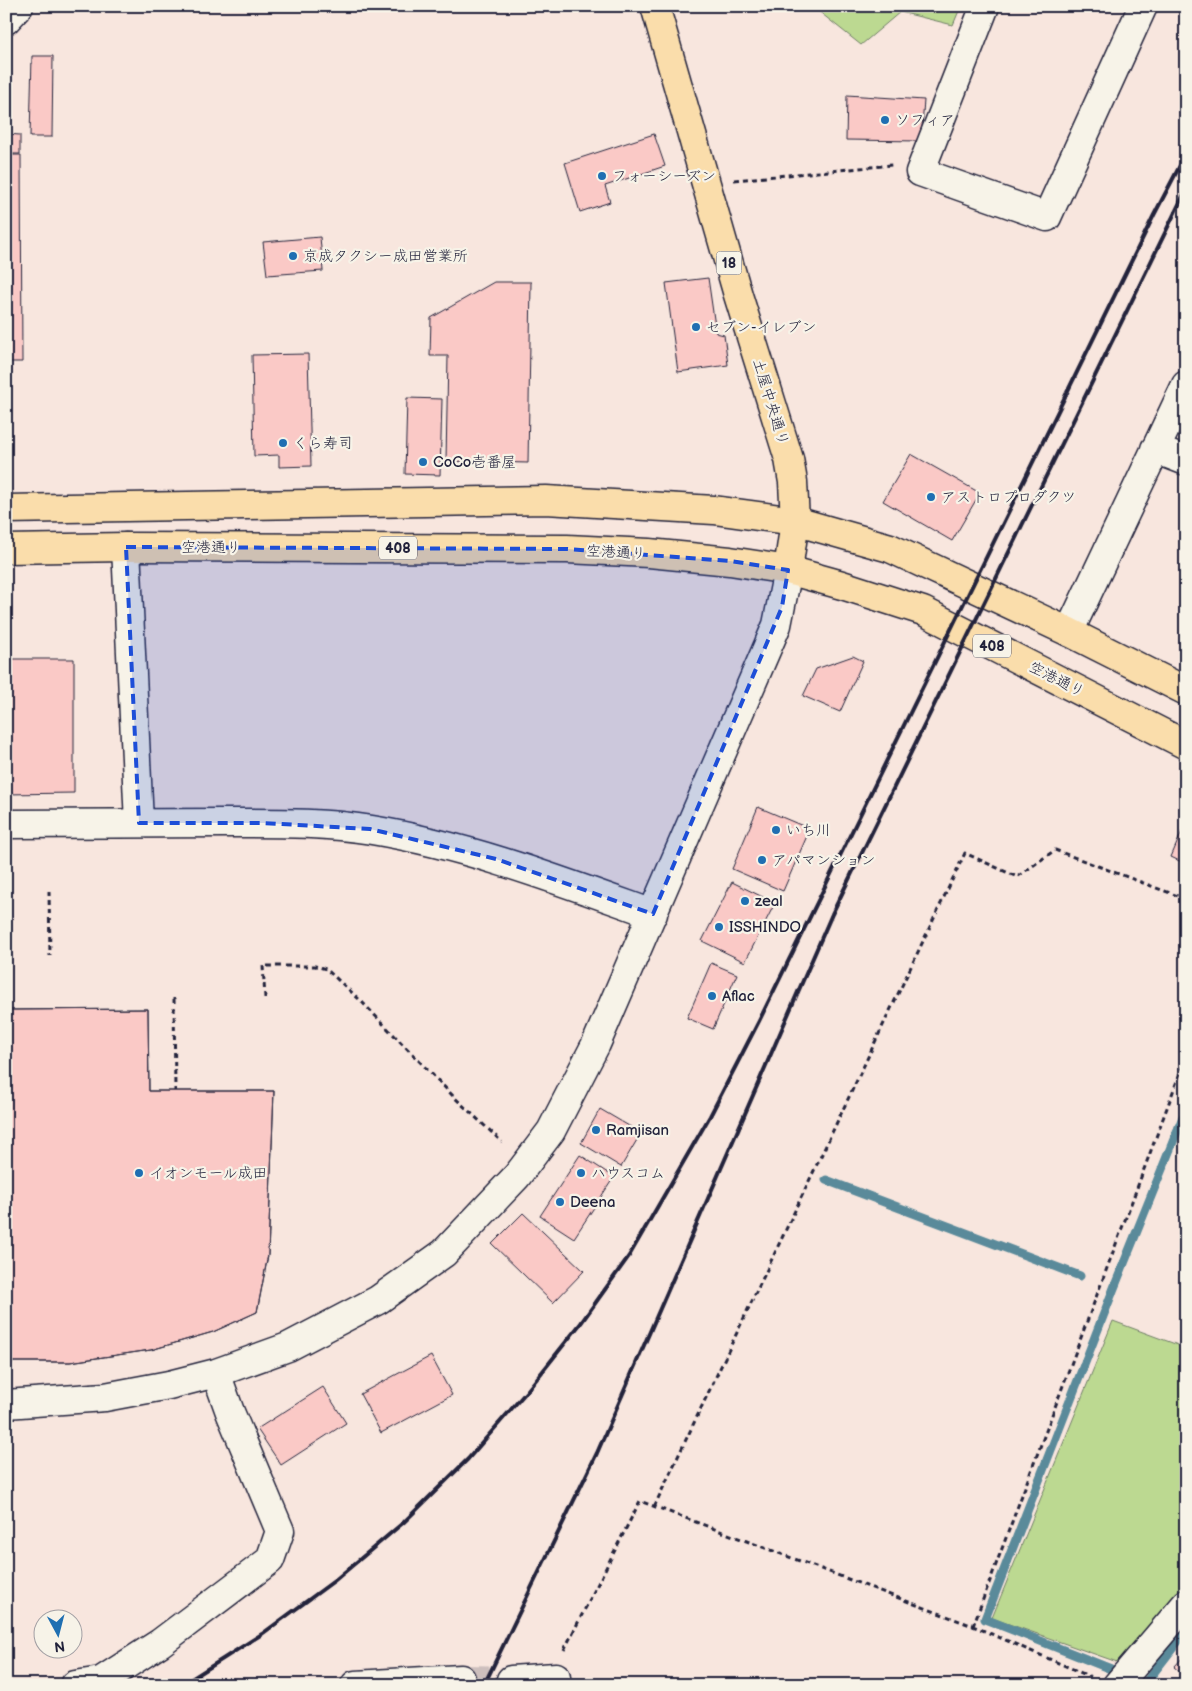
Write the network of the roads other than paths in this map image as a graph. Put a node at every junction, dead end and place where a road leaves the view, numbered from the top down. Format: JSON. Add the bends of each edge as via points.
{"nodes":[{"id":1,"x":19,"y":6,"type":"edge"},
{"id":2,"x":655,"y":6,"type":"edge"},
{"id":3,"x":985,"y":6,"type":"edge"},
{"id":4,"x":1143,"y":6,"type":"edge"},
{"id":5,"x":6,"y":20,"type":"edge"},
{"id":6,"x":1186,"y":384,"type":"edge"},
{"id":7,"x":1155,"y":449,"type":"junction"},
{"id":8,"x":1186,"y":461,"type":"edge"},
{"id":9,"x":6,"y":509,"type":"edge"},
{"id":10,"x":795,"y":521,"type":"junction"},
{"id":11,"x":126,"y":547,"type":"junction"},
{"id":12,"x":6,"y":549,"type":"edge"},
{"id":13,"x":788,"y":570,"type":"junction"},
{"id":14,"x":1069,"y":632,"type":"junction"},
{"id":15,"x":1186,"y":691,"type":"edge"},
{"id":16,"x":1186,"y":745,"type":"edge"},
{"id":17,"x":138,"y":823,"type":"junction"},
{"id":18,"x":6,"y":824,"type":"edge"},
{"id":19,"x":653,"y":914,"type":"junction"},
{"id":20,"x":216,"y":1373,"type":"junction"},
{"id":21,"x":6,"y":1404,"type":"edge"},
{"id":22,"x":1186,"y":1604,"type":"edge"},
{"id":23,"x":461,"y":1679,"type":"tunnel mouth"},
{"id":24,"x":511,"y":1680,"type":"dead end"},
{"id":25,"x":556,"y":1681,"type":"edge"},
{"id":26,"x":95,"y":1683,"type":"edge"},
{"id":27,"x":355,"y":1685,"type":"edge"},
{"id":28,"x":1117,"y":1685,"type":"edge"}],
"edges":[{"from":1,"to":5,"type":"street"},
{"from":2,"to":10,"type":"main road","name":"土屋中央通り","number":"18","via":[[789,459]]},
{"from":3,"to":4,"type":"street","via":[[920,172],[1047,217]]},
{"from":6,"to":7,"type":"street"},
{"from":7,"to":8,"type":"street"},
{"from":7,"to":14,"type":"street"},
{"from":9,"to":10,"type":"main road","via":[[546,500],[714,510]]},
{"from":10,"to":13,"type":"main road","name":"土屋中央通り","number":"18"},
{"from":10,"to":14,"type":"main road","via":[[890,548]]},
{"from":11,"to":12,"type":"main road","name":"空港通り","number":"408"},
{"from":11,"to":13,"type":"main road","name":"空港通り","number":"408","via":[[567,549],[730,561]]},
{"from":11,"to":17,"type":"street"},
{"from":13,"to":16,"type":"main road","name":"空港通り","number":"408","via":[[923,611]]},
{"from":13,"to":19,"type":"street","via":[[777,625]]},
{"from":14,"to":15,"type":"main road"},
{"from":17,"to":18,"type":"street"},
{"from":17,"to":19,"type":"street","via":[[264,823],[370,829],[424,839],[496,859]]},
{"from":19,"to":20,"type":"street","via":[[596,1044],[551,1131],[517,1176],[444,1253],[378,1300],[288,1347]]},
{"from":20,"to":21,"type":"street","via":[[105,1397]]},
{"from":20,"to":26,"type":"street","via":[[280,1531],[270,1560],[160,1643]]},
{"from":22,"to":28,"type":"street"},
{"from":23,"to":27,"type":"street"},
{"from":24,"to":25,"type":"street"}]}
